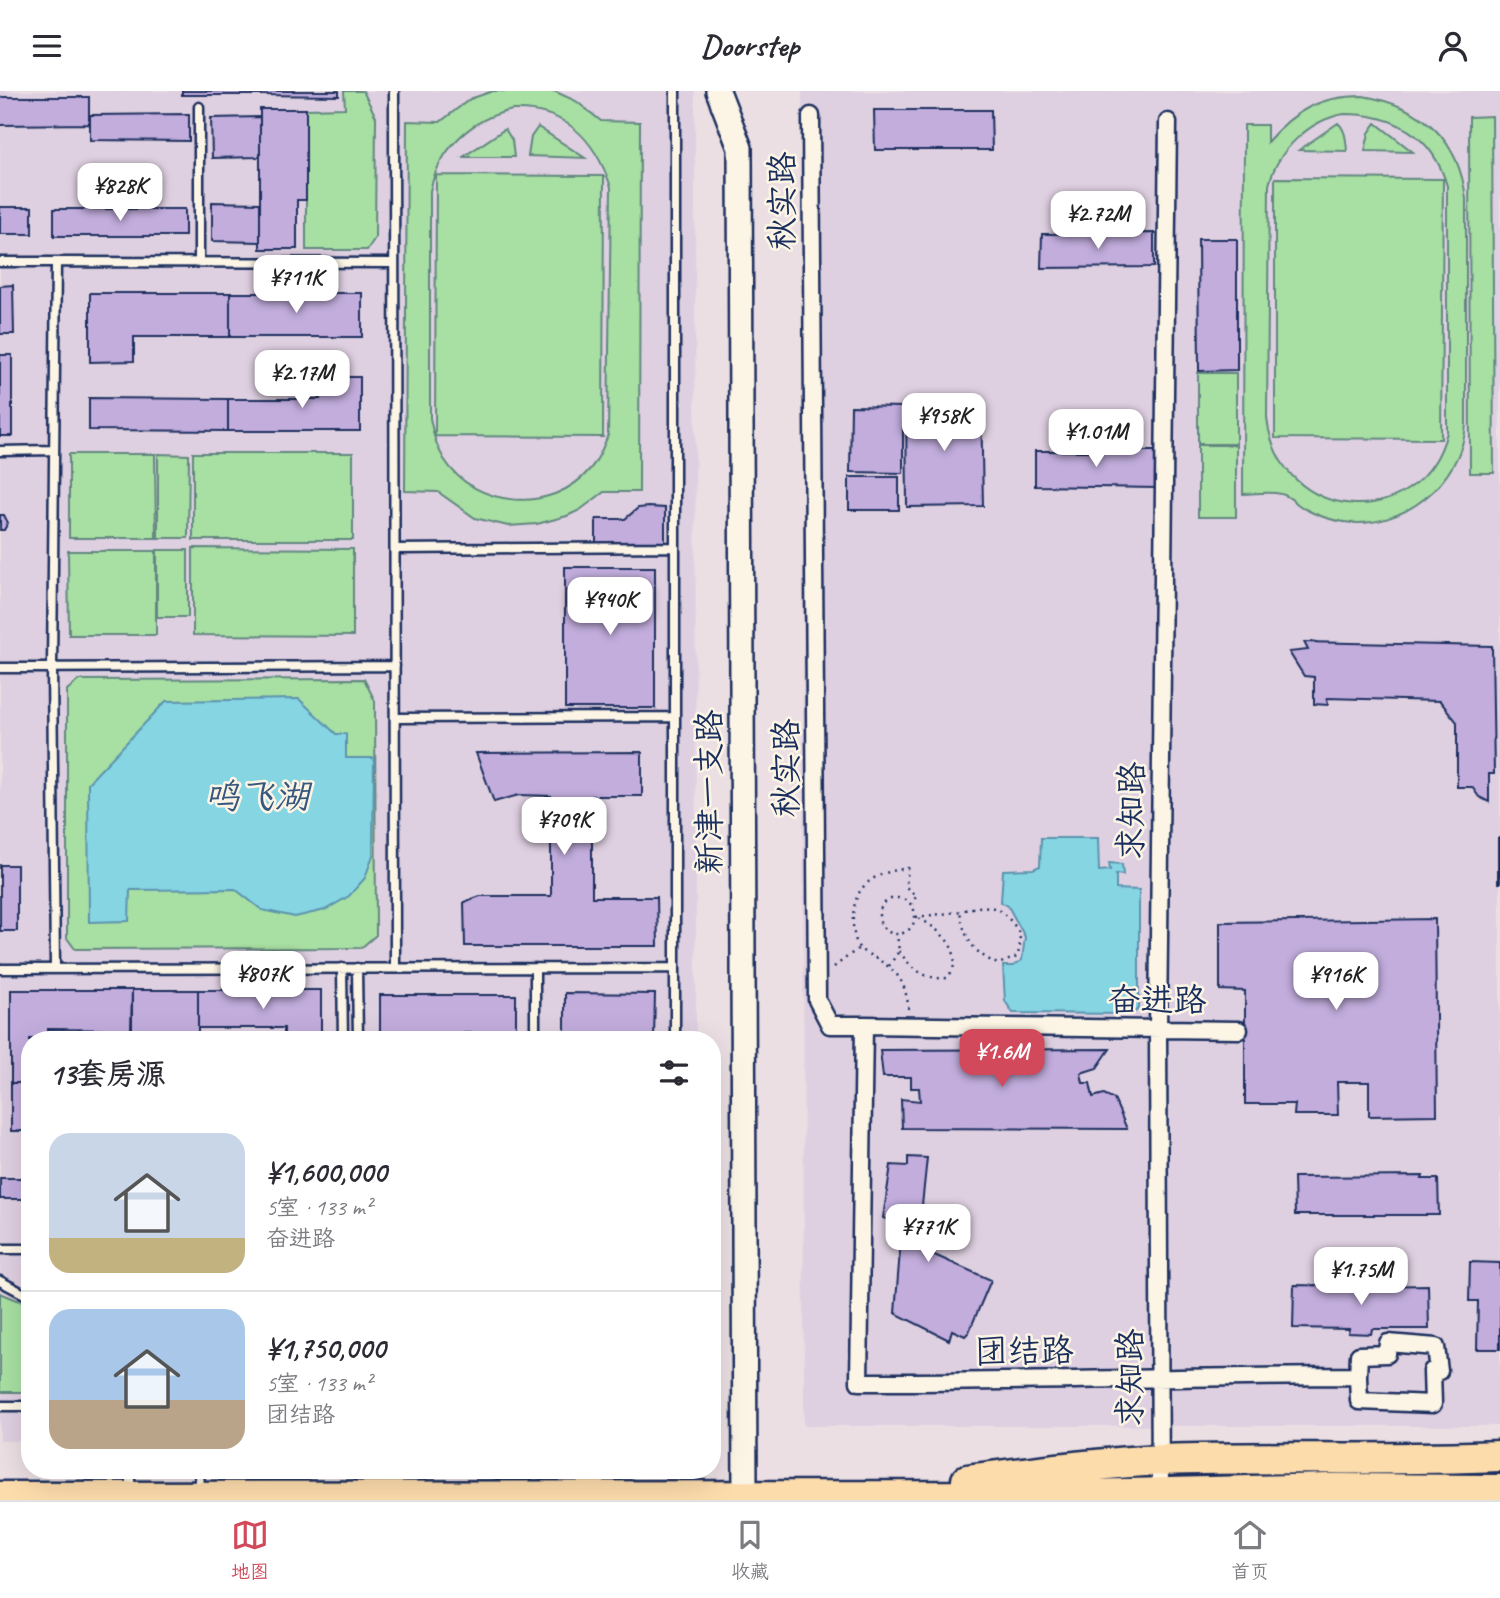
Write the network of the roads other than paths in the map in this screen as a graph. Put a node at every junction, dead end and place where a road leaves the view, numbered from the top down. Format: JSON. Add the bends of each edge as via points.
{"nodes":[{"id":1,"x":394,"y":91,"type":"edge"},
{"id":2,"x":675,"y":91,"type":"edge"},
{"id":3,"x":718,"y":91,"type":"edge"},
{"id":4,"x":199,"y":107,"type":"dead end"},
{"id":5,"x":811,"y":116,"type":"dead end"},
{"id":6,"x":1168,"y":122,"type":"dead end"},
{"id":7,"x":0,"y":262,"type":"edge"},
{"id":8,"x":56,"y":262,"type":"junction"},
{"id":9,"x":199,"y":262,"type":"junction"},
{"id":10,"x":394,"y":263,"type":"junction"},
{"id":11,"x":54,"y":450,"type":"junction"},
{"id":12,"x":0,"y":451,"type":"edge"},
{"id":13,"x":675,"y":547,"type":"junction"},
{"id":14,"x":395,"y":549,"type":"junction"},
{"id":15,"x":395,"y":666,"type":"junction"},
{"id":16,"x":0,"y":668,"type":"edge"},
{"id":17,"x":52,"y":668,"type":"junction"},
{"id":18,"x":675,"y":717,"type":"junction"},
{"id":19,"x":395,"y":718,"type":"junction"},
{"id":20,"x":55,"y":968,"type":"junction"},
{"id":21,"x":342,"y":968,"type":"junction"},
{"id":22,"x":357,"y":968,"type":"junction"},
{"id":23,"x":395,"y":968,"type":"junction"},
{"id":24,"x":535,"y":968,"type":"junction"},
{"id":25,"x":675,"y":968,"type":"junction"},
{"id":26,"x":0,"y":969,"type":"edge"},
{"id":27,"x":864,"y":1025,"type":"junction"},
{"id":28,"x":1158,"y":1030,"type":"junction"},
{"id":29,"x":1239,"y":1030,"type":"dead end"},
{"id":30,"x":343,"y":1031,"type":"edge"},
{"id":31,"x":358,"y":1031,"type":"edge"},
{"id":32,"x":535,"y":1031,"type":"edge"},
{"id":33,"x":675,"y":1031,"type":"edge"},
{"id":34,"x":0,"y":1249,"type":"edge"},
{"id":35,"x":21,"y":1249,"type":"edge"},
{"id":36,"x":0,"y":1281,"type":"edge"},
{"id":37,"x":21,"y":1292,"type":"edge"},
{"id":38,"x":1358,"y":1375,"type":"junction"},
{"id":39,"x":1160,"y":1378,"type":"junction"},
{"id":40,"x":0,"y":1406,"type":"edge"},
{"id":41,"x":21,"y":1406,"type":"edge"},
{"id":42,"x":1500,"y":1456,"type":"edge"},
{"id":43,"x":1160,"y":1461,"type":"junction"},
{"id":44,"x":130,"y":1489,"type":"edge"},
{"id":45,"x":200,"y":1489,"type":"edge"},
{"id":46,"x":1329,"y":1489,"type":"junction"},
{"id":47,"x":1500,"y":1490,"type":"edge"},
{"id":48,"x":852,"y":1495,"type":"junction"},
{"id":49,"x":745,"y":1496,"type":"junction"},
{"id":50,"x":1160,"y":1496,"type":"edge"},
{"id":51,"x":0,"y":1497,"type":"edge"},
{"id":52,"x":238,"y":1498,"type":"edge"}],
"edges":[{"from":1,"to":10,"type":"lane"},
{"from":2,"to":13,"type":"lane"},
{"from":3,"to":49,"type":"street","name":"新津一支路","via":[[740,148]]},
{"from":4,"to":9,"type":"lane"},
{"from":5,"to":27,"type":"street","name":"秋实路","via":[[817,1000],[830,1025]]},
{"from":6,"to":28,"type":"street","name":"求知路"},
{"from":7,"to":8,"type":"lane"},
{"from":8,"to":9,"type":"lane"},
{"from":8,"to":11,"type":"lane"},
{"from":9,"to":10,"type":"lane"},
{"from":10,"to":14,"type":"lane"},
{"from":11,"to":12,"type":"lane"},
{"from":11,"to":17,"type":"lane"},
{"from":13,"to":14,"type":"lane"},
{"from":13,"to":18,"type":"lane"},
{"from":14,"to":15,"type":"lane"},
{"from":15,"to":17,"type":"lane"},
{"from":15,"to":19,"type":"lane"},
{"from":16,"to":17,"type":"lane"},
{"from":17,"to":20,"type":"lane"},
{"from":18,"to":19,"type":"lane"},
{"from":18,"to":25,"type":"lane"},
{"from":19,"to":23,"type":"lane"},
{"from":20,"to":21,"type":"lane"},
{"from":20,"to":26,"type":"lane"},
{"from":21,"to":22,"type":"lane"},
{"from":21,"to":30,"type":"lane"},
{"from":22,"to":23,"type":"lane"},
{"from":22,"to":31,"type":"lane"},
{"from":23,"to":24,"type":"lane"},
{"from":24,"to":25,"type":"lane"},
{"from":24,"to":32,"type":"lane"},
{"from":25,"to":33,"type":"lane"},
{"from":27,"to":28,"type":"street","name":"奋进路"},
{"from":27,"to":39,"type":"street","name":"团结路","via":[[859,1382]]},
{"from":28,"to":29,"type":"street","name":"奋进路"},
{"from":28,"to":39,"type":"street","name":"求知路"},
{"from":34,"to":35,"type":"lane"},
{"from":36,"to":37,"type":"lane"},
{"from":38,"to":38,"type":"street","via":[[1359,1401],[1433,1404],[1432,1371],[1439,1371],[1436,1347],[1388,1343],[1387,1354],[1359,1355]]},
{"from":38,"to":39,"type":"street","name":"团结路"},
{"from":39,"to":43,"type":"street","name":"求知路"},
{"from":40,"to":41,"type":"lane"},
{"from":42,"to":43,"type":"highway"},
{"from":43,"to":46,"type":"highway"},
{"from":43,"to":48,"type":"highway","via":[[1097,1464]]},
{"from":43,"to":50,"type":"street","name":"求知路"},
{"from":44,"to":45,"type":"highway"},
{"from":44,"to":51,"type":"highway"},
{"from":45,"to":52,"type":"highway"},
{"from":46,"to":47,"type":"highway"},
{"from":46,"to":50,"type":"highway"},
{"from":48,"to":49,"type":"highway"},
{"from":48,"to":50,"type":"highway"},
{"from":49,"to":52,"type":"highway"}]}
